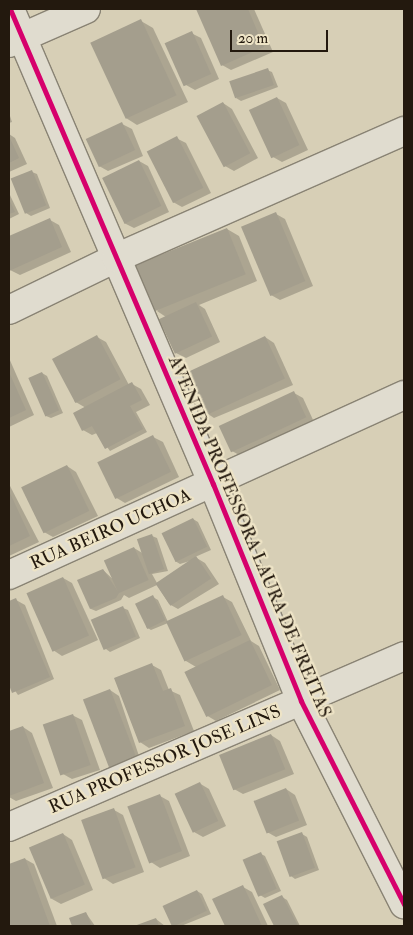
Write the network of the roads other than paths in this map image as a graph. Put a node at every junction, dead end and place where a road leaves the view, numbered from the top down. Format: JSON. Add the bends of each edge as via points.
{"nodes":[{"id":1,"x":10,"y":9,"type":"edge"},
{"id":2,"x":86,"y":9,"type":"edge"},
{"id":3,"x":16,"y":40,"type":"edge"},
{"id":4,"x":404,"y":130,"type":"edge"},
{"id":5,"x":116,"y":258,"type":"junction"},
{"id":6,"x":9,"y":310,"type":"edge"},
{"id":7,"x":404,"y":395,"type":"edge"},
{"id":8,"x":213,"y":484,"type":"junction"},
{"id":9,"x":9,"y":576,"type":"edge"},
{"id":10,"x":404,"y":656,"type":"edge"},
{"id":11,"x":301,"y":701,"type":"junction"},
{"id":12,"x":9,"y":827,"type":"edge"},
{"id":13,"x":404,"y":904,"type":"edge"}],
"edges":[{"from":1,"to":3,"type":"street","name":"AVENIDA PROFESSORA LAURA DE FREITAS"},
{"from":2,"to":3,"type":"street"},
{"from":3,"to":5,"type":"street","name":"AVENIDA PROFESSORA LAURA DE FREITAS"},
{"from":4,"to":5,"type":"street"},
{"from":5,"to":6,"type":"street"},
{"from":5,"to":8,"type":"street","name":"AVENIDA PROFESSORA LAURA DE FREITAS"},
{"from":7,"to":8,"type":"street","name":"RUA BEIRO UCHOA"},
{"from":8,"to":9,"type":"street","name":"RUA BEIRO UCHOA"},
{"from":8,"to":11,"type":"street","name":"AVENIDA PROFESSORA LAURA DE FREITAS"},
{"from":10,"to":11,"type":"street","name":"RUA PROFESSOR JOSE LINS"},
{"from":11,"to":12,"type":"street","name":"RUA PROFESSOR JOSE LINS"},
{"from":11,"to":13,"type":"street","name":"AVENIDA PROFESSORA LAURA DE FREITAS"}]}
